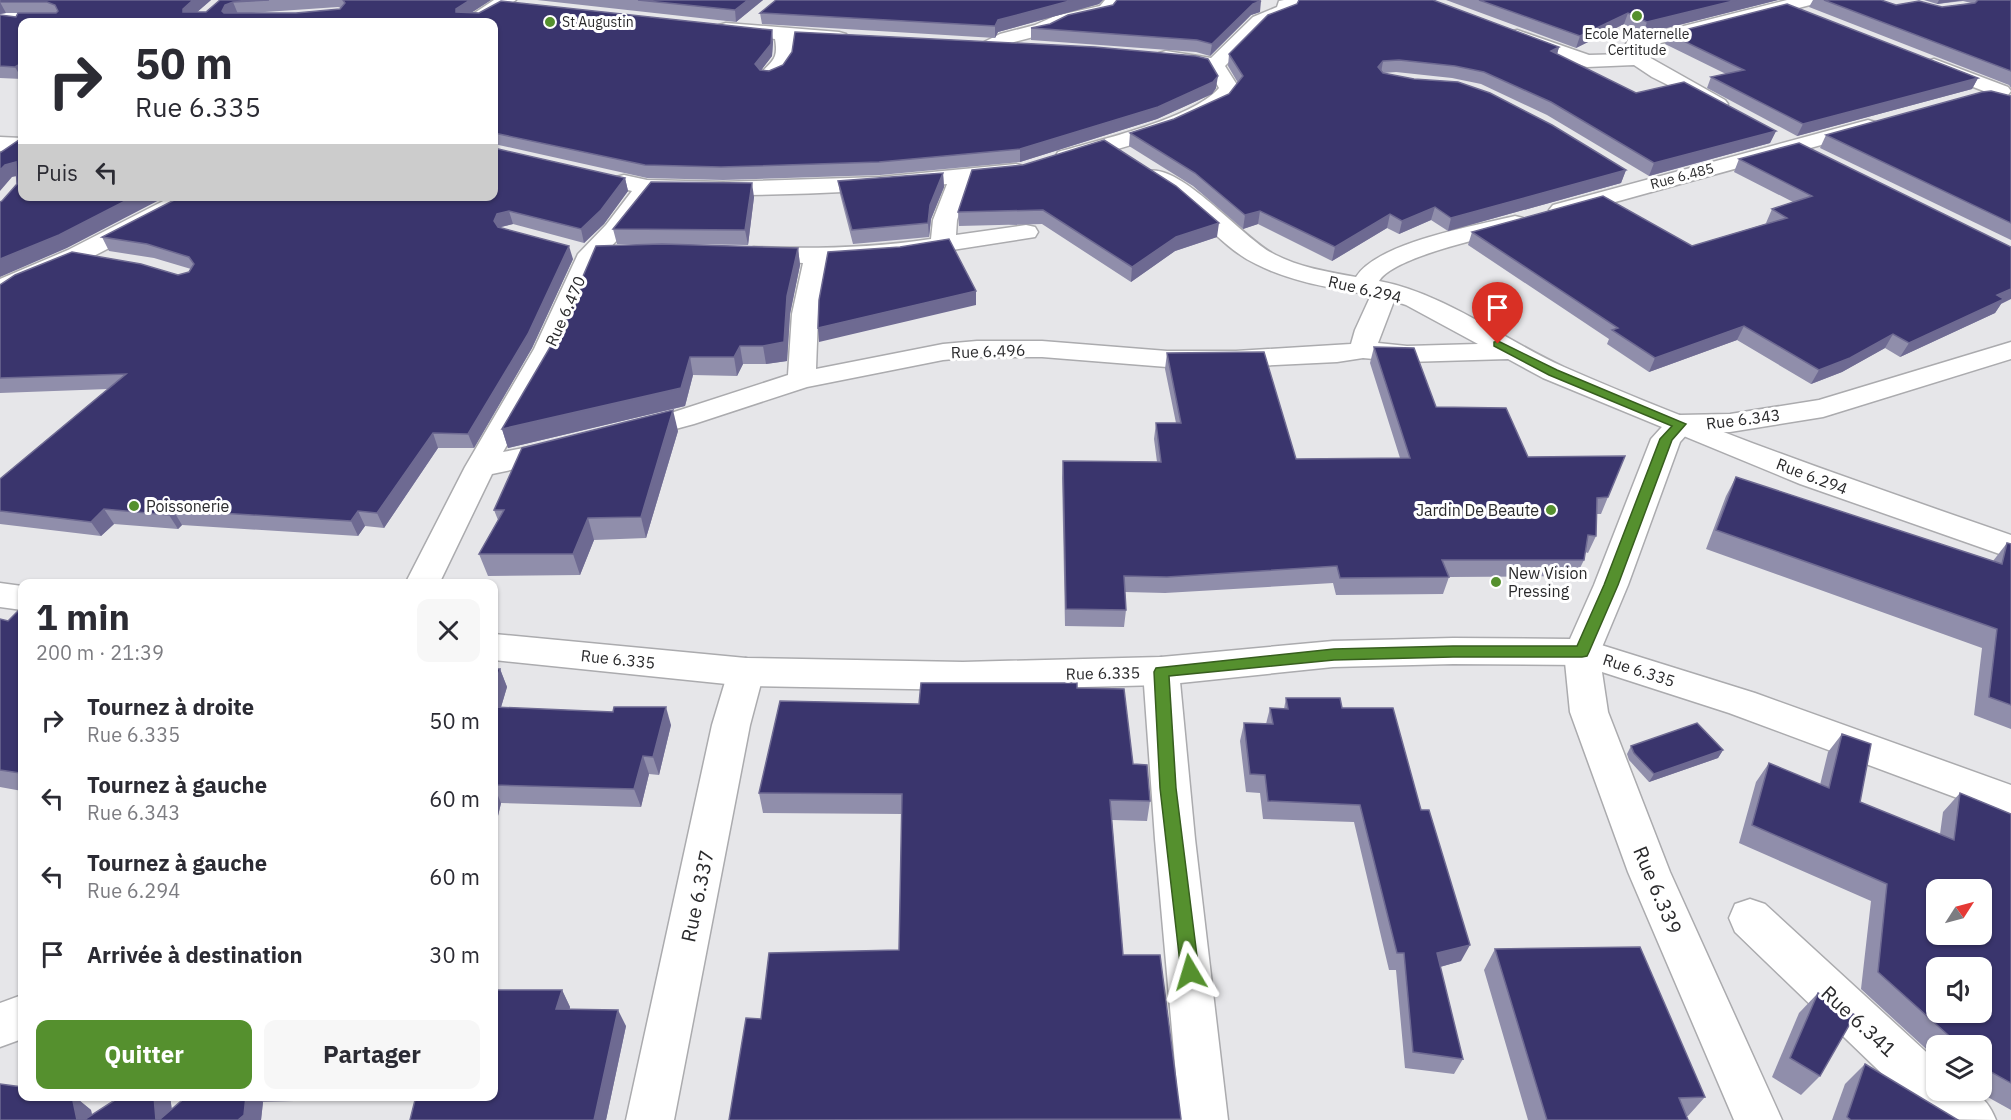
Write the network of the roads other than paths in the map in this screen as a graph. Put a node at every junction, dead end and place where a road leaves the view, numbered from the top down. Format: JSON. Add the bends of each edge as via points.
{"nodes":[{"id":1,"x":38,"y":0,"type":"edge"},
{"id":2,"x":510,"y":3,"type":"edge"},
{"id":3,"x":1313,"y":3,"type":"edge"},
{"id":4,"x":1249,"y":4,"type":"edge"},
{"id":5,"x":1110,"y":5,"type":"edge"},
{"id":6,"x":1285,"y":5,"type":"junction"},
{"id":7,"x":1813,"y":9,"type":"edge"},
{"id":8,"x":763,"y":11,"type":"edge"},
{"id":9,"x":2,"y":17,"type":"edge"},
{"id":10,"x":478,"y":18,"type":"edge"},
{"id":11,"x":18,"y":19,"type":"edge"},
{"id":12,"x":710,"y":27,"type":"edge"},
{"id":13,"x":1496,"y":28,"type":"edge"},
{"id":14,"x":742,"y":30,"type":"junction"},
{"id":15,"x":784,"y":35,"type":"junction"},
{"id":16,"x":1080,"y":35,"type":"edge"},
{"id":17,"x":853,"y":39,"type":"edge"},
{"id":18,"x":1037,"y":48,"type":"edge"},
{"id":19,"x":1636,"y":51,"type":"junction"},
{"id":20,"x":1146,"y":55,"type":"edge"},
{"id":21,"x":1914,"y":57,"type":"edge"},
{"id":22,"x":1215,"y":65,"type":"junction"},
{"id":23,"x":769,"y":76,"type":"edge"},
{"id":24,"x":1994,"y":95,"type":"edge"},
{"id":25,"x":1733,"y":112,"type":"edge"},
{"id":26,"x":1885,"y":121,"type":"edge"},
{"id":27,"x":1775,"y":135,"type":"dead end"},
{"id":28,"x":0,"y":144,"type":"edge"},
{"id":29,"x":18,"y":144,"type":"edge"},
{"id":30,"x":1796,"y":146,"type":"junction"},
{"id":31,"x":1123,"y":154,"type":"junction"},
{"id":32,"x":1828,"y":162,"type":"edge"},
{"id":33,"x":1622,"y":171,"type":"edge"},
{"id":34,"x":961,"y":177,"type":"junction"},
{"id":35,"x":604,"y":178,"type":"edge"},
{"id":36,"x":1646,"y":186,"type":"junction"},
{"id":37,"x":647,"y":187,"type":"junction"},
{"id":38,"x":182,"y":201,"type":"edge"},
{"id":39,"x":1026,"y":232,"type":"edge"},
{"id":40,"x":943,"y":245,"type":"junction"},
{"id":41,"x":579,"y":251,"type":"junction"},
{"id":42,"x":623,"y":253,"type":"edge"},
{"id":43,"x":728,"y":254,"type":"edge"},
{"id":44,"x":77,"y":255,"type":"junction"},
{"id":45,"x":815,"y":256,"type":"junction"},
{"id":46,"x":119,"y":261,"type":"edge"},
{"id":47,"x":0,"y":288,"type":"edge"},
{"id":48,"x":1375,"y":288,"type":"junction"},
{"id":49,"x":1363,"y":350,"type":"junction"},
{"id":50,"x":2011,"y":350,"type":"edge"},
{"id":51,"x":1509,"y":351,"type":"junction"},
{"id":52,"x":801,"y":380,"type":"junction"},
{"id":53,"x":1680,"y":424,"type":"junction"},
{"id":54,"x":480,"y":467,"type":"junction"},
{"id":55,"x":2011,"y":548,"type":"edge"},
{"id":56,"x":424,"y":579,"type":"edge"},
{"id":57,"x":0,"y":595,"type":"edge"},
{"id":58,"x":18,"y":597,"type":"edge"},
{"id":59,"x":498,"y":647,"type":"edge"},
{"id":60,"x":1582,"y":652,"type":"junction"},
{"id":61,"x":746,"y":672,"type":"junction"},
{"id":62,"x":1161,"y":672,"type":"junction"},
{"id":63,"x":2011,"y":802,"type":"edge"},
{"id":64,"x":1750,"y":918,"type":"dead end"},
{"id":65,"x":18,"y":1018,"type":"edge"},
{"id":66,"x":0,"y":1025,"type":"edge"},
{"id":67,"x":650,"y":1120,"type":"edge"},
{"id":68,"x":1204,"y":1120,"type":"edge"},
{"id":69,"x":1758,"y":1120,"type":"edge"},
{"id":70,"x":1972,"y":1120,"type":"edge"}],
"edges":[{"from":1,"to":9,"type":"street"},
{"from":2,"to":10,"type":"street"},
{"from":3,"to":6,"type":"street"},
{"from":4,"to":6,"type":"street"},
{"from":5,"to":16,"type":"street"},
{"from":5,"to":18,"type":"street","via":[[981,45]]},
{"from":6,"to":22,"type":"street","via":[[1288,9],[1258,21]]},
{"from":7,"to":19,"type":"street","via":[[1784,6]]},
{"from":8,"to":14,"type":"street"},
{"from":9,"to":11,"type":"street"},
{"from":12,"to":14,"type":"street"},
{"from":13,"to":19,"type":"street","via":[[1591,55]]},
{"from":14,"to":15,"type":"street"},
{"from":15,"to":17,"type":"street"},
{"from":15,"to":23,"type":"street","via":[[787,53]]},
{"from":19,"to":25,"type":"street","via":[[1659,73]]},
{"from":20,"to":22,"type":"street"},
{"from":21,"to":24,"type":"street"},
{"from":22,"to":31,"type":"street","via":[[1229,88],[1220,100],[1165,126]]},
{"from":26,"to":30,"type":"street","name":"Rue 6.485"},
{"from":27,"to":30,"type":"street"},
{"from":28,"to":29,"type":"street"},
{"from":30,"to":32,"type":"street"},
{"from":30,"to":36,"type":"street","name":"Rue 6.485"},
{"from":31,"to":34,"type":"street"},
{"from":31,"to":48,"type":"street","name":"Rue 6.294","via":[[1184,194],[1264,259],[1319,278]]},
{"from":33,"to":36,"type":"street"},
{"from":34,"to":37,"type":"street","via":[[795,187]]},
{"from":34,"to":40,"type":"street","via":[[945,220]]},
{"from":35,"to":37,"type":"street"},
{"from":36,"to":48,"type":"street","name":"Rue 6.485","via":[[1426,247],[1370,274]]},
{"from":37,"to":41,"type":"street","name":"Rue 6.470","via":[[614,230]]},
{"from":38,"to":44,"type":"street"},
{"from":39,"to":40,"type":"street"},
{"from":40,"to":45,"type":"street"},
{"from":41,"to":42,"type":"street"},
{"from":41,"to":54,"type":"street","name":"Rue 6.470","via":[[548,349]]},
{"from":43,"to":45,"type":"street"},
{"from":44,"to":46,"type":"street"},
{"from":44,"to":47,"type":"street"},
{"from":45,"to":52,"type":"street","via":[[805,314]]},
{"from":48,"to":49,"type":"street","name":"Rue 6.485"},
{"from":48,"to":51,"type":"street","name":"Rue 6.294","via":[[1415,300]]},
{"from":49,"to":51,"type":"street","name":"Rue 6.496","via":[[1407,354]]},
{"from":49,"to":52,"type":"street","name":"Rue 6.496","via":[[1236,360],[977,349]]},
{"from":50,"to":53,"type":"street","name":"Rue 6.343","via":[[1823,408],[1730,423]]},
{"from":51,"to":53,"type":"street","name":"Rue 6.294"},
{"from":52,"to":54,"type":"street","name":"Rue 6.496","via":[[684,418]]},
{"from":53,"to":55,"type":"street","name":"Rue 6.294","via":[[1811,477]]},
{"from":53,"to":60,"type":"street","via":[[1666,439]]},
{"from":54,"to":56,"type":"street","name":"Rue 6.470"},
{"from":57,"to":58,"type":"street"},
{"from":59,"to":61,"type":"street","name":"Rue 6.335"},
{"from":60,"to":62,"type":"street","name":"Rue 6.335","via":[[1334,654]]},
{"from":60,"to":63,"type":"street","name":"Rue 6.335","via":[[1742,703]]},
{"from":60,"to":69,"type":"street","name":"Rue 6.339","via":[[1589,712],[1645,861]]},
{"from":61,"to":62,"type":"street","name":"Rue 6.335","via":[[963,676]]},
{"from":61,"to":67,"type":"street","name":"Rue 6.337","via":[[731,725]]},
{"from":62,"to":68,"type":"street","via":[[1168,788]]},
{"from":64,"to":70,"type":"street","name":"Rue 6.341","via":[[1946,1102]]},
{"from":65,"to":66,"type":"street"}]}
